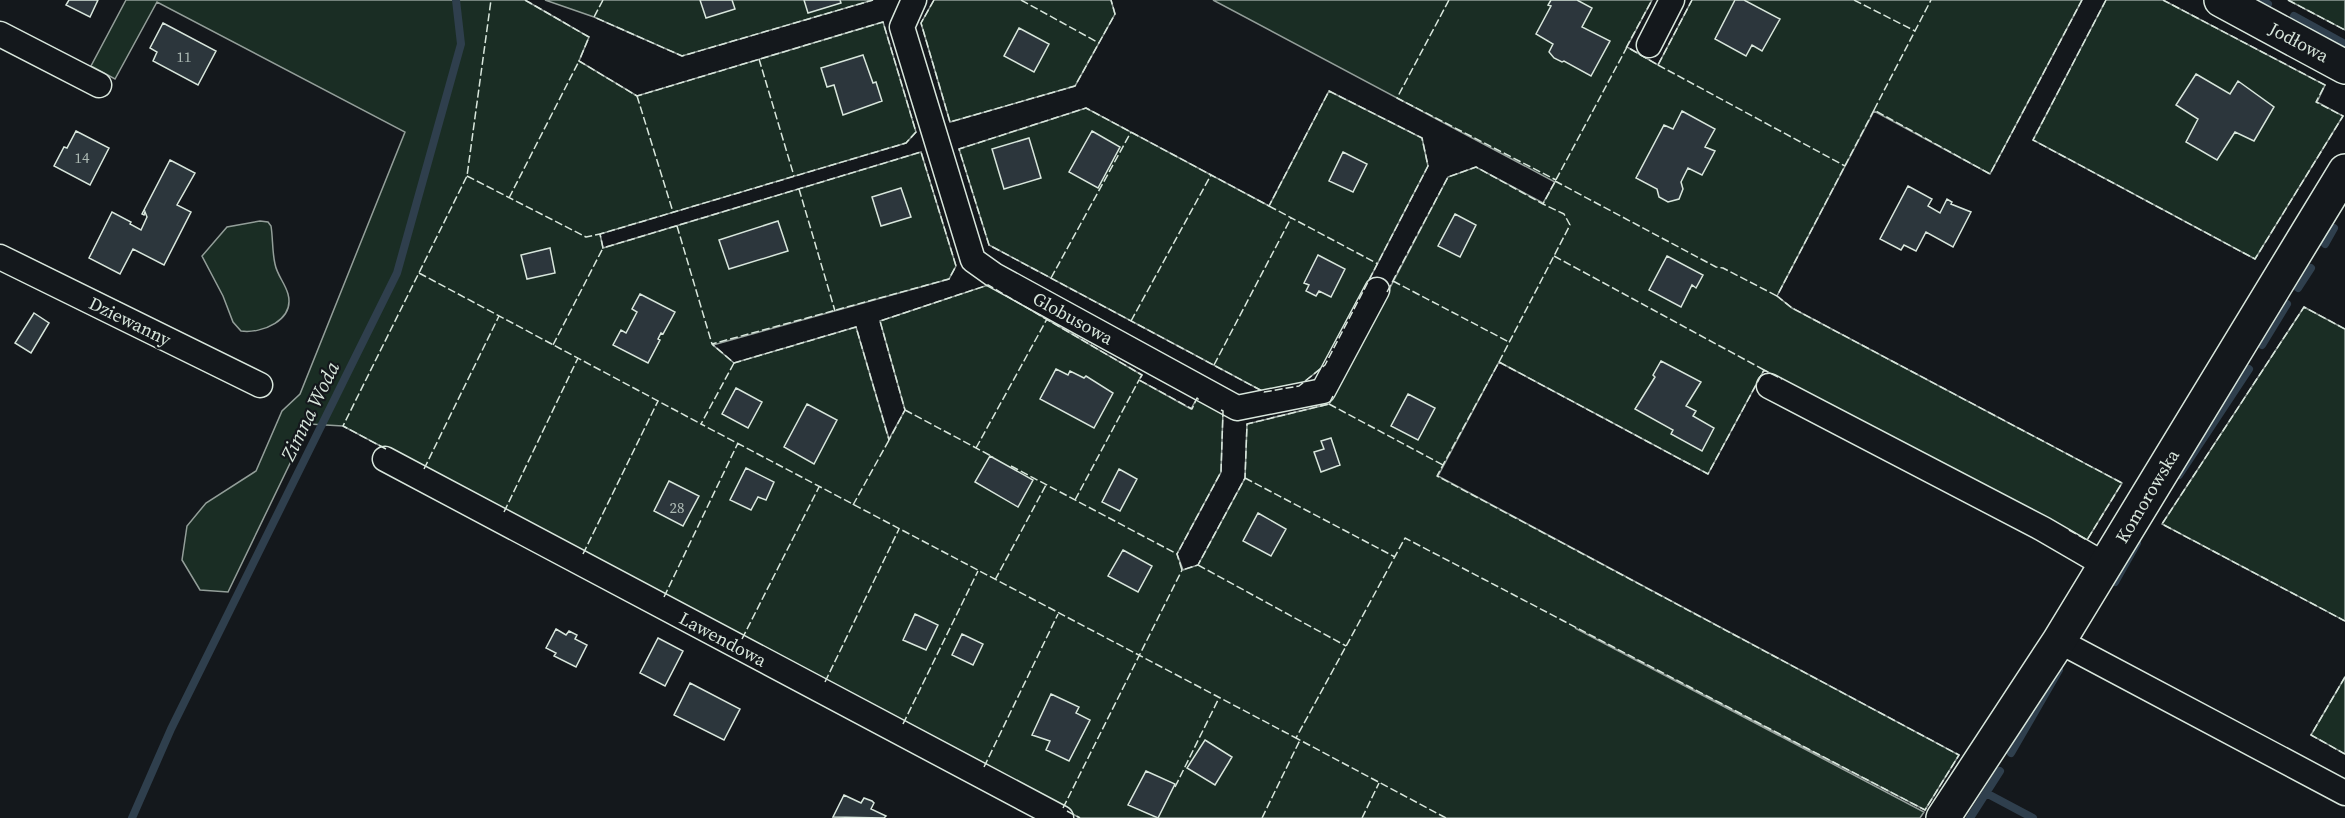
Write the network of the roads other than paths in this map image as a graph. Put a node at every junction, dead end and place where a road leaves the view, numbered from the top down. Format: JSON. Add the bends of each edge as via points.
{"nodes":[{"id":1,"x":914,"y":0,"type":"edge"},
{"id":2,"x":1672,"y":0,"type":"edge"},
{"id":3,"x":2221,"y":0,"type":"edge"},
{"id":4,"x":0,"y":34,"type":"edge"},
{"id":5,"x":1649,"y":45,"type":"dead end"},
{"id":6,"x":2345,"y":67,"type":"edge"},
{"id":7,"x":99,"y":85,"type":"dead end"},
{"id":8,"x":2345,"y":171,"type":"edge"},
{"id":9,"x":0,"y":257,"type":"edge"},
{"id":10,"x":1377,"y":290,"type":"dead end"},
{"id":11,"x":260,"y":385,"type":"dead end"},
{"id":12,"x":1769,"y":386,"type":"dead end"},
{"id":13,"x":385,"y":459,"type":"dead end"},
{"id":14,"x":2105,"y":565,"type":"junction"},
{"id":15,"x":2059,"y":641,"type":"junction"},
{"id":16,"x":2345,"y":793,"type":"edge"},
{"id":17,"x":1061,"y":818,"type":"edge"},
{"id":18,"x":1943,"y":818,"type":"edge"}],
"edges":[{"from":1,"to":10,"type":"street","name":"Globusowa","via":[[902,27],[973,260],[994,275],[1237,408],[1323,391]]},
{"from":2,"to":5,"type":"street"},
{"from":3,"to":6,"type":"street","name":"Jodłowa"},
{"from":4,"to":7,"type":"street"},
{"from":8,"to":14,"type":"street","name":"Komorowska"},
{"from":9,"to":11,"type":"street","name":"Dziewanny"},
{"from":12,"to":14,"type":"street"},
{"from":13,"to":17,"type":"street","name":"Lawendowa"},
{"from":14,"to":15,"type":"street","name":"Komorowska"},
{"from":15,"to":16,"type":"street"},
{"from":15,"to":18,"type":"street","name":"Komorowska"}]}
